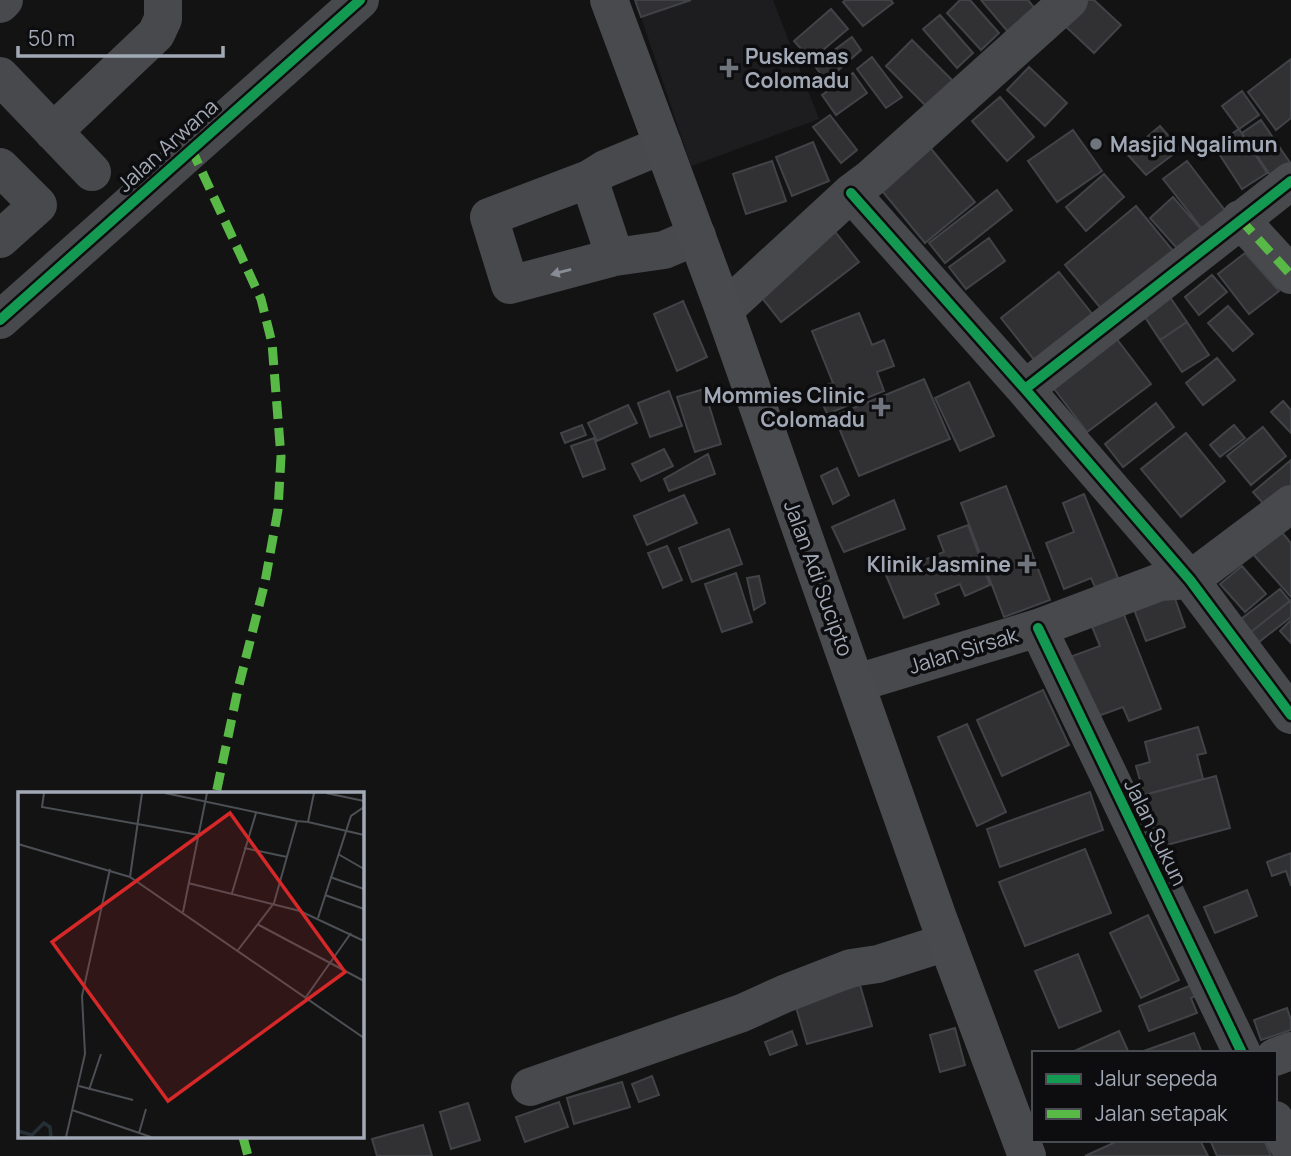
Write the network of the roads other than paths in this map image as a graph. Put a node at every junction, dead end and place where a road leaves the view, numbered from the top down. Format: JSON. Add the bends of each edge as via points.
{"nodes":[{"id":1,"x":4,"y":0,"type":"edge"},
{"id":2,"x":163,"y":0,"type":"edge"},
{"id":3,"x":360,"y":0,"type":"edge"},
{"id":4,"x":609,"y":0,"type":"edge"},
{"id":5,"x":1067,"y":1,"type":"edge"},
{"id":6,"x":0,"y":4,"type":"edge"},
{"id":7,"x":0,"y":76,"type":"edge"},
{"id":8,"x":52,"y":132,"type":"junction"},
{"id":9,"x":663,"y":145,"type":"junction"},
{"id":10,"x":0,"y":167,"type":"edge"},
{"id":11,"x":92,"y":172,"type":"dead end"},
{"id":12,"x":589,"y":179,"type":"junction"},
{"id":13,"x":1291,"y":181,"type":"edge"},
{"id":14,"x":851,"y":193,"type":"junction"},
{"id":15,"x":1240,"y":219,"type":"junction"},
{"id":16,"x":697,"y":236,"type":"junction"},
{"id":17,"x":0,"y":239,"type":"edge"},
{"id":18,"x":615,"y":257,"type":"junction"},
{"id":19,"x":1291,"y":275,"type":"edge"},
{"id":20,"x":724,"y":310,"type":"junction"},
{"id":21,"x":0,"y":320,"type":"edge"},
{"id":22,"x":1025,"y":388,"type":"junction"},
{"id":23,"x":1291,"y":504,"type":"edge"},
{"id":24,"x":1189,"y":580,"type":"junction"},
{"id":25,"x":1038,"y":628,"type":"junction"},
{"id":26,"x":857,"y":683,"type":"junction"},
{"id":27,"x":1291,"y":715,"type":"edge"},
{"id":28,"x":947,"y":942,"type":"junction"},
{"id":29,"x":1240,"y":1051,"type":"edge"},
{"id":30,"x":530,"y":1087,"type":"dead end"},
{"id":31,"x":1277,"y":1124,"type":"edge"},
{"id":32,"x":1027,"y":1145,"type":"edge"},
{"id":33,"x":1291,"y":1150,"type":"edge"}],
"edges":[{"from":1,"to":6,"type":"street"},
{"from":2,"to":8,"type":"street","via":[[163,19],[156,34]]},
{"from":3,"to":21,"type":"street","name":"Jalan Arwana"},
{"from":4,"to":9,"type":"highway","name":"Jalan Adi Sucipto"},
{"from":5,"to":14,"type":"street"},
{"from":7,"to":8,"type":"street"},
{"from":8,"to":11,"type":"street"},
{"from":9,"to":12,"type":"street"},
{"from":9,"to":16,"type":"highway","name":"Jalan Adi Sucipto"},
{"from":10,"to":17,"type":"street","via":[[38,205]]},
{"from":12,"to":18,"type":"street"},
{"from":18,"to":12,"type":"street","one_way":true,"via":[[510,285],[489,217]]},
{"from":13,"to":15,"type":"street"},
{"from":14,"to":20,"type":"street"},
{"from":14,"to":22,"type":"street"},
{"from":15,"to":19,"type":"street"},
{"from":15,"to":22,"type":"street"},
{"from":16,"to":18,"type":"street","via":[[664,250]]},
{"from":16,"to":20,"type":"highway","name":"Jalan Adi Sucipto"},
{"from":20,"to":26,"type":"highway","name":"Jalan Adi Sucipto"},
{"from":22,"to":24,"type":"street"},
{"from":23,"to":24,"type":"street"},
{"from":24,"to":25,"type":"street","name":"Jalan Sirsak","via":[[1160,582]]},
{"from":24,"to":27,"type":"street"},
{"from":25,"to":26,"type":"street","name":"Jalan Sirsak"},
{"from":25,"to":29,"type":"street","name":"Jalan Sukun"},
{"from":26,"to":28,"type":"highway","name":"Jalan Adi Sucipto"},
{"from":28,"to":30,"type":"street","via":[[851,968],[742,1013]]},
{"from":28,"to":32,"type":"highway","name":"Jalan Adi Sucipto"},
{"from":31,"to":33,"type":"street"}]}
